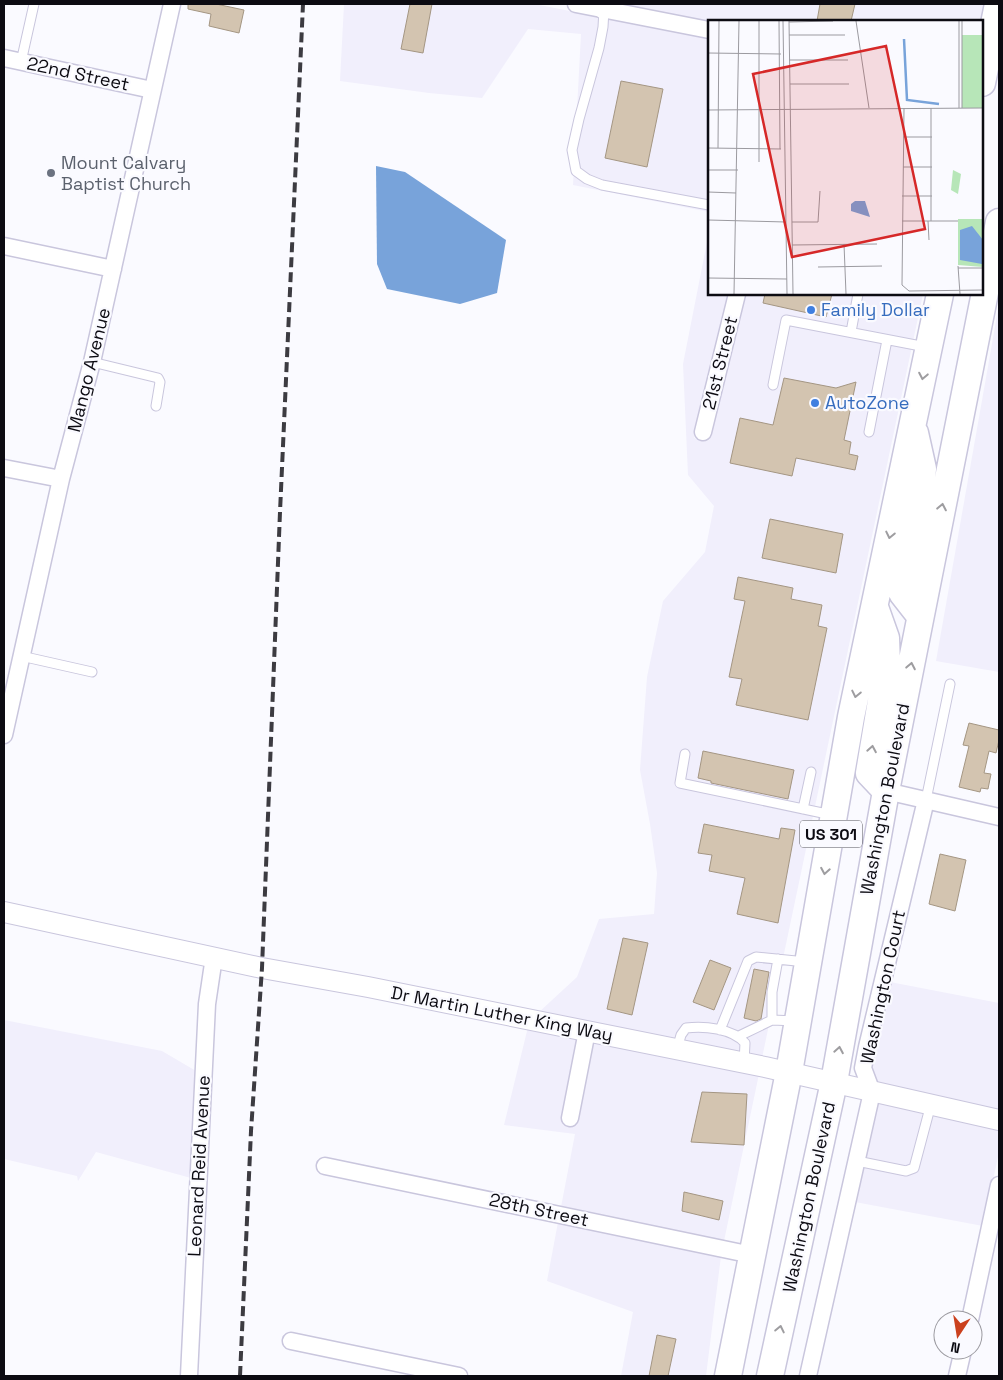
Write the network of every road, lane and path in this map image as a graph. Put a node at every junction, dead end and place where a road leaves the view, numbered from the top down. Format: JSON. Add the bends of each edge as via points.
{"nodes":[{"id":1,"x":34,"y":4,"type":"edge"},
{"id":2,"x":172,"y":4,"type":"edge"},
{"id":3,"x":576,"y":4,"type":"edge"},
{"id":4,"x":998,"y":4,"type":"edge"},
{"id":5,"x":605,"y":7,"type":"edge"},
{"id":6,"x":708,"y":30,"type":"edge"},
{"id":7,"x":4,"y":58,"type":"edge"},
{"id":8,"x":21,"y":62,"type":"junction"},
{"id":9,"x":983,"y":78,"type":"edge"},
{"id":10,"x":152,"y":90,"type":"junction"},
{"id":11,"x":708,"y":205,"type":"edge"},
{"id":12,"x":999,"y":222,"type":"edge"},
{"id":13,"x":4,"y":246,"type":"edge"},
{"id":14,"x":991,"y":256,"type":"edge"},
{"id":15,"x":113,"y":269,"type":"junction"},
{"id":16,"x":737,"y":295,"type":"edge"},
{"id":17,"x":858,"y":295,"type":"edge"},
{"id":18,"x":940,"y":295,"type":"edge"},
{"id":19,"x":970,"y":295,"type":"edge"},
{"id":20,"x":978,"y":322,"type":"junction"},
{"id":21,"x":851,"y":332,"type":"junction"},
{"id":22,"x":887,"y":340,"type":"junction"},
{"id":23,"x":929,"y":348,"type":"junction"},
{"id":24,"x":92,"y":362,"type":"junction"},
{"id":25,"x":773,"y":385,"type":"dead end"},
{"id":26,"x":156,"y":406,"type":"dead end"},
{"id":27,"x":913,"y":425,"type":"junction"},
{"id":28,"x":702,"y":432,"type":"dead end"},
{"id":29,"x":869,"y":432,"type":"dead end"},
{"id":30,"x":4,"y":468,"type":"edge"},
{"id":31,"x":61,"y":479,"type":"junction"},
{"id":32,"x":875,"y":607,"type":"junction"},
{"id":33,"x":920,"y":616,"type":"junction"},
{"id":34,"x":22,"y":656,"type":"junction"},
{"id":35,"x":92,"y":672,"type":"dead end"},
{"id":36,"x":950,"y":684,"type":"dead end"},
{"id":37,"x":8,"y":693,"type":"edge"},
{"id":38,"x":4,"y":735,"type":"edge"},
{"id":39,"x":685,"y":754,"type":"dead end"},
{"id":40,"x":811,"y":772,"type":"dead end"},
{"id":41,"x":886,"y":790,"type":"junction"},
{"id":42,"x":926,"y":800,"type":"junction"},
{"id":43,"x":803,"y":809,"type":"junction"},
{"id":44,"x":834,"y":816,"type":"junction"},
{"id":45,"x":999,"y":817,"type":"edge"},
{"id":46,"x":4,"y":912,"type":"edge"},
{"id":47,"x":214,"y":957,"type":"junction"},
{"id":48,"x":778,"y":959,"type":"junction"},
{"id":49,"x":809,"y":962,"type":"junction"},
{"id":50,"x":772,"y":1020,"type":"junction"},
{"id":51,"x":799,"y":1021,"type":"junction"},
{"id":52,"x":720,"y":1030,"type":"junction"},
{"id":53,"x":587,"y":1031,"type":"junction"},
{"id":54,"x":739,"y":1036,"type":"junction"},
{"id":55,"x":677,"y":1049,"type":"junction"},
{"id":56,"x":744,"y":1063,"type":"junction"},
{"id":57,"x":789,"y":1072,"type":"junction"},
{"id":58,"x":834,"y":1082,"type":"junction"},
{"id":59,"x":872,"y":1092,"type":"junction"},
{"id":60,"x":931,"y":1103,"type":"junction"},
{"id":61,"x":570,"y":1118,"type":"dead end"},
{"id":62,"x":999,"y":1120,"type":"edge"},
{"id":63,"x":857,"y":1161,"type":"junction"},
{"id":64,"x":325,"y":1166,"type":"dead end"},
{"id":65,"x":999,"y":1185,"type":"edge"},
{"id":66,"x":752,"y":1255,"type":"junction"},
{"id":67,"x":972,"y":1310,"type":"edge"},
{"id":68,"x":291,"y":1341,"type":"dead end"},
{"id":69,"x":961,"y":1360,"type":"edge"},
{"id":70,"x":188,"y":1376,"type":"edge"},
{"id":71,"x":459,"y":1376,"type":"edge"},
{"id":72,"x":728,"y":1376,"type":"edge"},
{"id":73,"x":770,"y":1376,"type":"edge"},
{"id":74,"x":808,"y":1376,"type":"edge"},
{"id":75,"x":958,"y":1376,"type":"edge"}],
"edges":[{"from":1,"to":8,"type":"lane"},
{"from":2,"to":10,"type":"street","name":"Mango Avenue"},
{"from":3,"to":5,"type":"street"},
{"from":4,"to":9,"type":"main road"},
{"from":5,"to":6,"type":"street"},
{"from":5,"to":11,"type":"lane","via":[[599,48],[572,150],[576,171],[602,185]]},
{"from":7,"to":8,"type":"street","name":"22nd Street"},
{"from":8,"to":10,"type":"street","name":"22nd Street"},
{"from":10,"to":15,"type":"street","name":"Mango Avenue"},
{"from":12,"to":14,"type":"main road","name":"Washington Boulevard","number":"US 301"},
{"from":13,"to":15,"type":"street"},
{"from":14,"to":20,"type":"main road","name":"Washington Boulevard","number":"US 301"},
{"from":15,"to":24,"type":"street","name":"Mango Avenue"},
{"from":16,"to":28,"type":"street","name":"21st Street"},
{"from":17,"to":21,"type":"lane"},
{"from":18,"to":23,"type":"main road","number":"US 301"},
{"from":19,"to":20,"type":"main road"},
{"from":33,"to":20,"type":"main road","name":"Washington Boulevard","number":"US 301","one_way":true},
{"from":21,"to":22,"type":"lane"},
{"from":21,"to":25,"type":"lane","via":[[786,320]]},
{"from":22,"to":23,"type":"lane"},
{"from":22,"to":29,"type":"lane"},
{"from":23,"to":27,"type":"main road","number":"US 301","one_way":true},
{"from":24,"to":26,"type":"lane","via":[[158,378]]},
{"from":24,"to":31,"type":"street","name":"Mango Avenue"},
{"from":27,"to":32,"type":"main road","number":"US 301","one_way":true},
{"from":27,"to":33,"type":"main road","via":[[923,469],[902,593]]},
{"from":30,"to":31,"type":"street"},
{"from":31,"to":34,"type":"street","name":"Mango Avenue"},
{"from":41,"to":32,"type":"main road","one_way":true,"via":[[869,774],[888,665],[886,638]]},
{"from":32,"to":44,"type":"main road","number":"US 301","one_way":true},
{"from":41,"to":33,"type":"main road","name":"Washington Boulevard","number":"US 301","one_way":true},
{"from":34,"to":35,"type":"lane"},
{"from":34,"to":37,"type":"street","name":"Mango Avenue"},
{"from":36,"to":42,"type":"lane","name":"Washington Court"},
{"from":37,"to":38,"type":"street","name":"Mango Avenue"},
{"from":39,"to":43,"type":"lane","via":[[680,783]]},
{"from":40,"to":43,"type":"lane"},
{"from":41,"to":42,"type":"street"},
{"from":58,"to":41,"type":"main road","name":"Washington Boulevard","number":"US 301","one_way":true},
{"from":42,"to":45,"type":"street"},
{"from":42,"to":59,"type":"street","name":"Washington Court","via":[[864,1068]]},
{"from":43,"to":44,"type":"lane"},
{"from":44,"to":49,"type":"main road","number":"US 301","one_way":true},
{"from":46,"to":47,"type":"street","name":"Dr Martin Luther King Way"},
{"from":47,"to":53,"type":"street","name":"Dr Martin Luther King Way"},
{"from":47,"to":70,"type":"street","name":"Leonard Reid Avenue","via":[[207,1004]]},
{"from":48,"to":49,"type":"lane"},
{"from":48,"to":50,"type":"lane","via":[[772,992]]},
{"from":48,"to":52,"type":"lane","via":[[756,957],[748,961]]},
{"from":49,"to":51,"type":"main road","number":"US 301"},
{"from":50,"to":51,"type":"lane"},
{"from":50,"to":54,"type":"lane"},
{"from":51,"to":57,"type":"main road","number":"US 301"},
{"from":52,"to":54,"type":"lane"},
{"from":52,"to":55,"type":"lane","via":[[686,1028],[680,1035]]},
{"from":53,"to":55,"type":"street","name":"Dr Martin Luther King Way"},
{"from":53,"to":61,"type":"street"},
{"from":54,"to":56,"type":"lane","via":[[745,1043]]},
{"from":55,"to":56,"type":"street","name":"Dr Martin Luther King Way"},
{"from":56,"to":57,"type":"street","name":"Dr Martin Luther King Way"},
{"from":57,"to":58,"type":"street","name":"Dr Martin Luther King Way"},
{"from":57,"to":66,"type":"main road","number":"US 301"},
{"from":58,"to":59,"type":"street","name":"Dr Martin Luther King Way"},
{"from":73,"to":58,"type":"main road","name":"Washington Boulevard","number":"US 301","one_way":true},
{"from":59,"to":60,"type":"street","name":"Dr Martin Luther King Way"},
{"from":59,"to":63,"type":"street","name":"Washington Court"},
{"from":60,"to":62,"type":"street","name":"Dr Martin Luther King Way"},
{"from":60,"to":63,"type":"lane","via":[[914,1168],[906,1171]]},
{"from":63,"to":74,"type":"street","name":"Washington Court"},
{"from":64,"to":66,"type":"street","name":"28th Street"},
{"from":65,"to":67,"type":"street"},
{"from":66,"to":72,"type":"main road","number":"US 301"},
{"from":68,"to":71,"type":"street"},
{"from":69,"to":75,"type":"street"}]}
